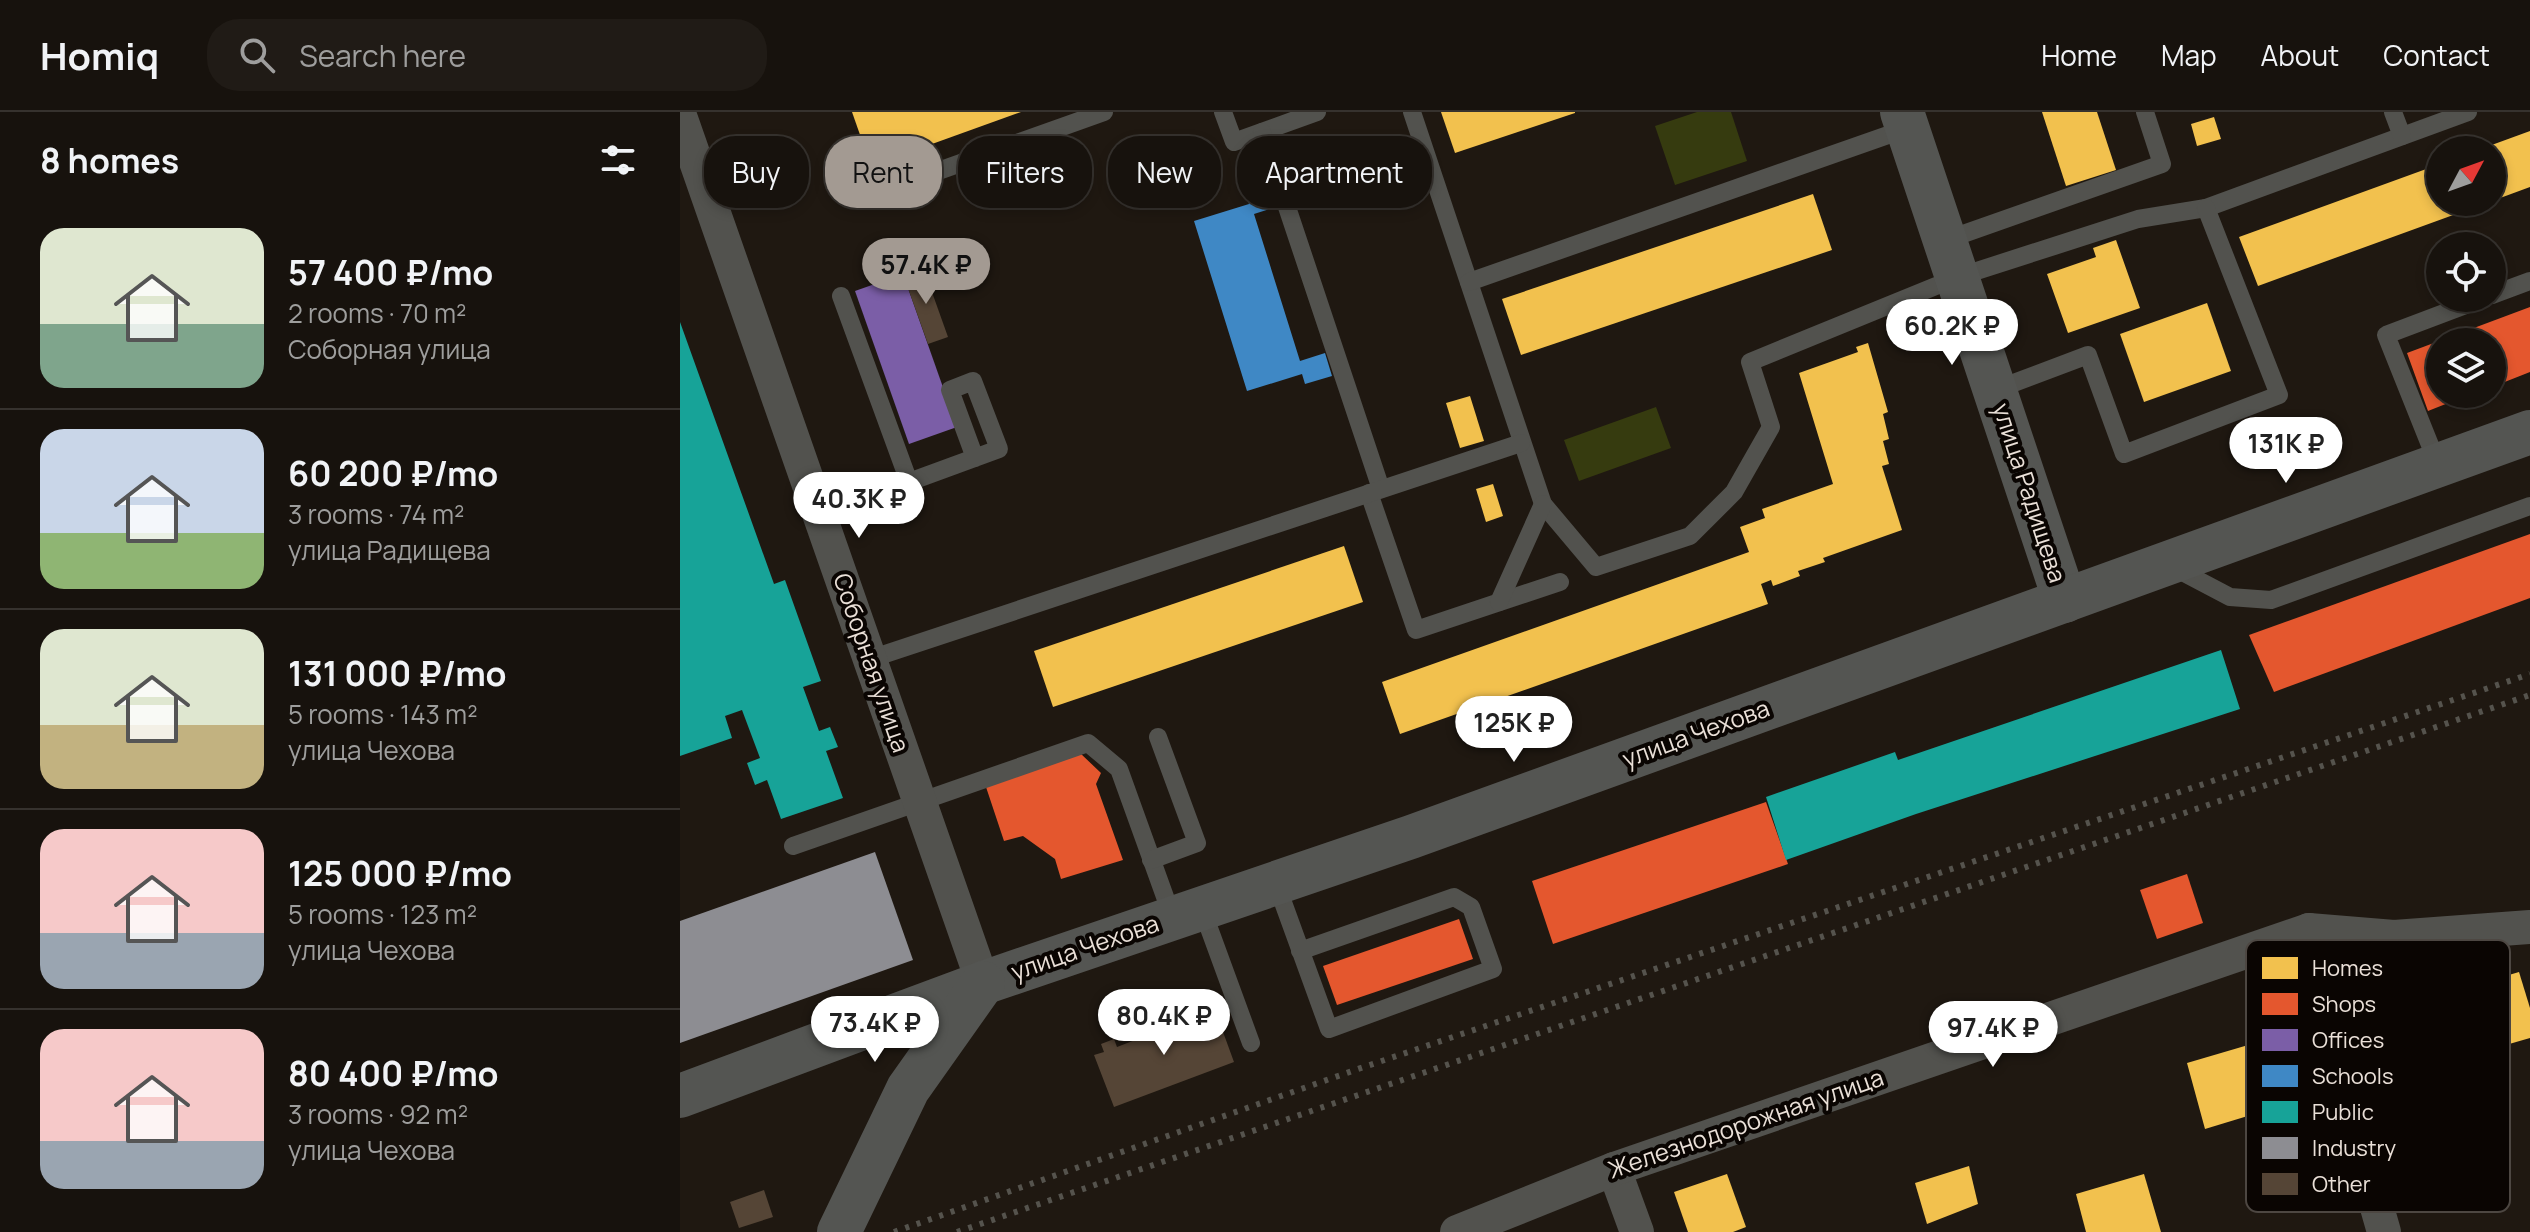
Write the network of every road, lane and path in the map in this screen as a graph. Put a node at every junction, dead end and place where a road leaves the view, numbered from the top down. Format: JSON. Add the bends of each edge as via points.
{"nodes":[{"id":1,"x":1104,"y":112,"type":"edge"},
{"id":2,"x":1223,"y":112,"type":"edge"},
{"id":3,"x":1317,"y":112,"type":"edge"},
{"id":4,"x":1412,"y":112,"type":"edge"},
{"id":5,"x":2145,"y":112,"type":"edge"},
{"id":6,"x":2393,"y":112,"type":"edge"},
{"id":7,"x":2468,"y":112,"type":"edge"},
{"id":8,"x":680,"y":116,"type":"edge"},
{"id":9,"x":1905,"y":120,"type":"edge"},
{"id":10,"x":1262,"y":132,"type":"junction"},
{"id":11,"x":2402,"y":136,"type":"junction"},
{"id":12,"x":942,"y":170,"type":"edge"},
{"id":13,"x":2206,"y":208,"type":"junction"},
{"id":14,"x":1952,"y":259,"type":"junction"},
{"id":15,"x":2530,"y":281,"type":"edge"},
{"id":16,"x":1469,"y":282,"type":"junction"},
{"id":17,"x":2506,"y":290,"type":"edge"},
{"id":18,"x":841,"y":296,"type":"dead end"},
{"id":19,"x":2447,"y":312,"type":"edge"},
{"id":20,"x":1995,"y":390,"type":"junction"},
{"id":21,"x":2530,"y":432,"type":"edge"},
{"id":22,"x":1521,"y":443,"type":"junction"},
{"id":23,"x":975,"y":458,"type":"dead end"},
{"id":24,"x":2438,"y":465,"type":"junction"},
{"id":25,"x":909,"y":482,"type":"junction"},
{"id":26,"x":1375,"y":491,"type":"junction"},
{"id":27,"x":1543,"y":504,"type":"junction"},
{"id":28,"x":2530,"y":506,"type":"edge"},
{"id":29,"x":819,"y":515,"type":"junction"},
{"id":30,"x":2167,"y":564,"type":"junction"},
{"id":31,"x":1560,"y":582,"type":"dead end"},
{"id":32,"x":2065,"y":601,"type":"junction"},
{"id":33,"x":1499,"y":602,"type":"junction"},
{"id":34,"x":870,"y":659,"type":"junction"},
{"id":35,"x":1158,"y":737,"type":"dead end"},
{"id":36,"x":919,"y":800,"type":"junction"},
{"id":37,"x":793,"y":846,"type":"dead end"},
{"id":38,"x":1151,"y":860,"type":"junction"},
{"id":39,"x":1276,"y":883,"type":"junction"},
{"id":40,"x":1187,"y":914,"type":"junction"},
{"id":41,"x":2530,"y":927,"type":"edge"},
{"id":42,"x":2309,"y":930,"type":"junction"},
{"id":43,"x":2280,"y":940,"type":"edge"},
{"id":44,"x":2311,"y":940,"type":"edge"},
{"id":45,"x":1300,"y":951,"type":"junction"},
{"id":46,"x":2246,"y":952,"type":"edge"},
{"id":47,"x":983,"y":983,"type":"junction"},
{"id":48,"x":875,"y":1022,"type":"junction"},
{"id":49,"x":1251,"y":1043,"type":"dead end"},
{"id":50,"x":908,"y":1089,"type":"junction"},
{"id":51,"x":680,"y":1096,"type":"edge"},
{"id":52,"x":1614,"y":1169,"type":"junction"},
{"id":53,"x":2378,"y":1212,"type":"edge"},
{"id":54,"x":839,"y":1232,"type":"edge"},
{"id":55,"x":1457,"y":1232,"type":"edge"},
{"id":56,"x":1637,"y":1232,"type":"edge"},
{"id":57,"x":2384,"y":1232,"type":"edge"}],
"edges":[{"from":1,"to":12,"type":"lane"},
{"from":2,"to":10,"type":"lane","via":[[1234,142]]},
{"from":3,"to":10,"type":"lane"},
{"from":4,"to":16,"type":"lane"},
{"from":5,"to":14,"type":"lane","via":[[2162,164]]},
{"from":6,"to":11,"type":"lane"},
{"from":7,"to":11,"type":"lane"},
{"from":8,"to":29,"type":"street","name":"Соборная улица"},
{"from":9,"to":14,"type":"street","name":"улица Радищева"},
{"from":9,"to":16,"type":"lane"},
{"from":10,"to":26,"type":"lane"},
{"from":11,"to":13,"type":"lane"},
{"from":13,"to":14,"type":"lane"},
{"from":13,"to":20,"type":"lane","via":[[2279,395],[2124,454],[2088,355]]},
{"from":14,"to":20,"type":"street","name":"улица Радищева"},
{"from":14,"to":27,"type":"lane","via":[[1750,362],[1771,427],[1734,492],[1690,536],[1596,567]]},
{"from":15,"to":17,"type":"lane"},
{"from":16,"to":22,"type":"lane"},
{"from":18,"to":25,"type":"lane"},
{"from":19,"to":24,"type":"lane","via":[[2386,335]]},
{"from":20,"to":32,"type":"street","name":"улица Радищева"},
{"from":21,"to":24,"type":"street","name":"улица Чехова"},
{"from":22,"to":26,"type":"lane"},
{"from":22,"to":27,"type":"lane"},
{"from":23,"to":25,"type":"lane"},
{"from":24,"to":30,"type":"street","name":"улица Чехова"},
{"from":25,"to":29,"type":"lane"},
{"from":26,"to":33,"type":"lane","via":[[1416,630]]},
{"from":26,"to":34,"type":"lane"},
{"from":27,"to":33,"type":"lane"},
{"from":28,"to":30,"type":"lane","via":[[2271,600],[2230,597]]},
{"from":29,"to":34,"type":"street","name":"Соборная улица"},
{"from":30,"to":32,"type":"street","name":"улица Чехова"},
{"from":31,"to":33,"type":"lane"},
{"from":32,"to":39,"type":"street","name":"улица Чехова"},
{"from":34,"to":36,"type":"street","name":"Соборная улица"},
{"from":35,"to":38,"type":"lane","via":[[1197,843]]},
{"from":36,"to":37,"type":"lane"},
{"from":36,"to":38,"type":"lane","via":[[1088,743],[1119,769]]},
{"from":36,"to":47,"type":"street","name":"Соборная улица"},
{"from":38,"to":40,"type":"lane"},
{"from":39,"to":40,"type":"street","name":"улица Чехова"},
{"from":39,"to":45,"type":"lane"},
{"from":40,"to":47,"type":"street","name":"улица Чехова"},
{"from":40,"to":49,"type":"lane"},
{"from":41,"to":42,"type":"street","name":"Железнодорожная улица","via":[[2394,937]]},
{"from":42,"to":43,"type":"street","name":"Железнодорожная улица"},
{"from":42,"to":44,"type":"street"},
{"from":45,"to":45,"type":"lane","via":[[1329,1029],[1493,969],[1471,907],[1454,897]]},
{"from":46,"to":52,"type":"street","name":"Железнодорожная улица"},
{"from":47,"to":48,"type":"street","name":"улица Чехова"},
{"from":47,"to":50,"type":"street"},
{"from":48,"to":50,"type":"street","via":[[906,1046],[911,1064]]},
{"from":48,"to":51,"type":"street","name":"улица Чехова"},
{"from":50,"to":54,"type":"street"},
{"from":52,"to":55,"type":"street","name":"Железнодорожная улица"},
{"from":52,"to":56,"type":"street"},
{"from":53,"to":57,"type":"street"}]}
